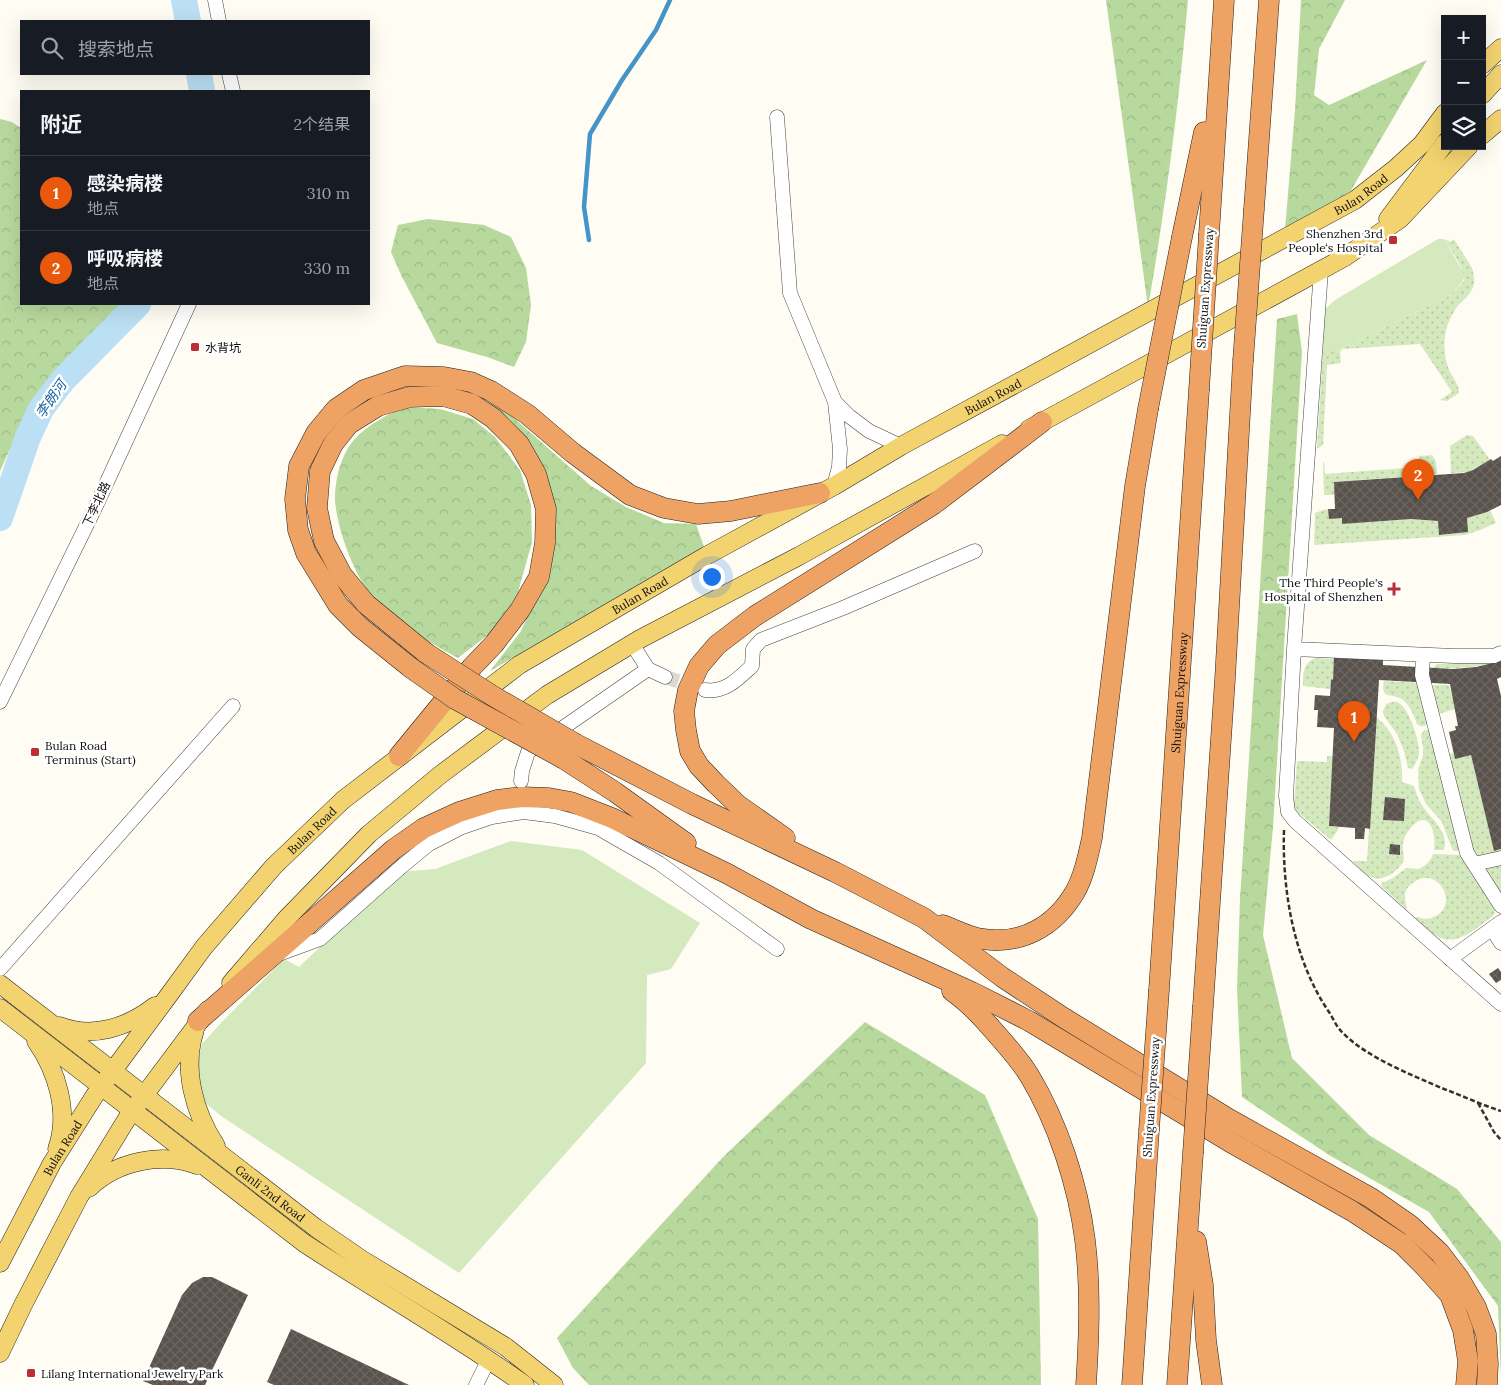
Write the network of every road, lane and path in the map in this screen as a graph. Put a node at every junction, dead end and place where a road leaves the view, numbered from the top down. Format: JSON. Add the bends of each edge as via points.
{"nodes":[{"id":1,"x":215,"y":0,"type":"edge"},
{"id":2,"x":1224,"y":0,"type":"edge"},
{"id":3,"x":1269,"y":0,"type":"edge"},
{"id":4,"x":219,"y":20,"type":"edge"},
{"id":5,"x":1222,"y":31,"type":"junction"},
{"id":6,"x":1501,"y":48,"type":"edge"},
{"id":7,"x":1486,"y":61,"type":"edge"},
{"id":8,"x":1501,"y":74,"type":"edge"},
{"id":9,"x":230,"y":75,"type":"edge"},
{"id":10,"x":233,"y":90,"type":"edge"},
{"id":11,"x":1486,"y":91,"type":"edge"},
{"id":12,"x":777,"y":117,"type":"dead end"},
{"id":13,"x":1441,"y":118,"type":"edge"},
{"id":14,"x":1501,"y":119,"type":"edge"},
{"id":15,"x":1486,"y":132,"type":"edge"},
{"id":16,"x":1441,"y":148,"type":"edge"},
{"id":17,"x":1466,"y":150,"type":"edge"},
{"id":18,"x":1372,"y":239,"type":"junction"},
{"id":19,"x":1321,"y":270,"type":"junction"},
{"id":20,"x":188,"y":305,"type":"edge"},
{"id":21,"x":835,"y":402,"type":"junction"},
{"id":22,"x":1042,"y":422,"type":"junction"},
{"id":23,"x":901,"y":446,"type":"junction"},
{"id":24,"x":827,"y":489,"type":"junction"},
{"id":25,"x":975,"y":552,"type":"dead end"},
{"id":26,"x":632,"y":644,"type":"junction"},
{"id":27,"x":1294,"y":649,"type":"junction"},
{"id":28,"x":1501,"y":654,"type":"edge"},
{"id":29,"x":1423,"y":655,"type":"junction"},
{"id":30,"x":648,"y":669,"type":"junction"},
{"id":31,"x":665,"y":677,"type":"tunnel mouth"},
{"id":32,"x":705,"y":690,"type":"tunnel mouth"},
{"id":33,"x":0,"y":702,"type":"edge"},
{"id":34,"x":233,"y":706,"type":"dead end"},
{"id":35,"x":399,"y":756,"type":"junction"},
{"id":36,"x":521,"y":781,"type":"dead end"},
{"id":37,"x":1284,"y":826,"type":"dead end"},
{"id":38,"x":1501,"y":858,"type":"edge"},
{"id":39,"x":1474,"y":864,"type":"junction"},
{"id":40,"x":834,"y":872,"type":"junction"},
{"id":41,"x":726,"y":873,"type":"junction"},
{"id":42,"x":1501,"y":906,"type":"edge"},
{"id":43,"x":924,"y":918,"type":"junction"},
{"id":44,"x":1496,"y":925,"type":"edge"},
{"id":45,"x":1501,"y":943,"type":"edge"},
{"id":46,"x":777,"y":949,"type":"dead end"},
{"id":47,"x":272,"y":957,"type":"junction"},
{"id":48,"x":1450,"y":958,"type":"junction"},
{"id":49,"x":913,"y":965,"type":"junction"},
{"id":50,"x":0,"y":969,"type":"edge"},
{"id":51,"x":0,"y":984,"type":"edge"},
{"id":52,"x":166,"y":999,"type":"junction"},
{"id":53,"x":1501,"y":1004,"type":"edge"},
{"id":54,"x":0,"y":1008,"type":"edge"},
{"id":55,"x":198,"y":1021,"type":"junction"},
{"id":56,"x":51,"y":1022,"type":"junction"},
{"id":57,"x":31,"y":1032,"type":"junction"},
{"id":58,"x":113,"y":1070,"type":"junction"},
{"id":59,"x":101,"y":1086,"type":"junction"},
{"id":60,"x":144,"y":1094,"type":"junction"},
{"id":61,"x":1477,"y":1102,"type":"junction"},
{"id":62,"x":132,"y":1110,"type":"junction"},
{"id":63,"x":1501,"y":1111,"type":"edge"},
{"id":64,"x":1501,"y":1140,"type":"edge"},
{"id":65,"x":221,"y":1154,"type":"junction"},
{"id":66,"x":52,"y":1163,"type":"junction"},
{"id":67,"x":208,"y":1169,"type":"junction"},
{"id":68,"x":80,"y":1197,"type":"junction"},
{"id":69,"x":1190,"y":1204,"type":"junction"},
{"id":70,"x":0,"y":1263,"type":"edge"},
{"id":71,"x":0,"y":1353,"type":"edge"},
{"id":72,"x":489,"y":1359,"type":"junction"},
{"id":73,"x":476,"y":1385,"type":"edge"},
{"id":74,"x":525,"y":1385,"type":"edge"},
{"id":75,"x":554,"y":1385,"type":"edge"},
{"id":76,"x":1086,"y":1385,"type":"edge"},
{"id":77,"x":1132,"y":1385,"type":"edge"},
{"id":78,"x":1177,"y":1385,"type":"edge"},
{"id":79,"x":1212,"y":1385,"type":"edge"},
{"id":80,"x":1466,"y":1385,"type":"edge"},
{"id":81,"x":1486,"y":1385,"type":"edge"}],
"edges":[{"from":1,"to":4,"type":"street"},
{"from":2,"to":5,"type":"highway","name":"Shuiguan Expressway"},
{"from":3,"to":69,"type":"highway","bridge":true},
{"from":5,"to":43,"type":"highway","bridge":true,"via":[[1135,486],[1092,838],[1085,868],[1075,892],[1060,912],[1043,928],[1026,936],[982,939]]},
{"from":5,"to":77,"type":"highway","name":"Shuiguan Expressway","bridge":true},
{"from":6,"to":7,"type":"main road"},
{"from":8,"to":11,"type":"main road"},
{"from":9,"to":10,"type":"street"},
{"from":12,"to":21,"type":"street","via":[[790,293]]},
{"from":13,"to":23,"type":"main road","name":"Bulan Road","via":[[1422,144],[1355,200]]},
{"from":14,"to":15,"type":"main road"},
{"from":16,"to":18,"type":"main road"},
{"from":17,"to":18,"type":"main road","via":[[1400,219]]},
{"from":18,"to":19,"type":"main road"},
{"from":19,"to":22,"type":"main road"},
{"from":19,"to":27,"type":"street"},
{"from":20,"to":33,"type":"street","name":"下李北路","via":[[95,508]]},
{"from":21,"to":23,"type":"street","via":[[869,431]]},
{"from":21,"to":24,"type":"street","via":[[839,467]]},
{"from":22,"to":26,"type":"main road"},
{"from":22,"to":40,"type":"highway","via":[[934,504],[755,616],[717,645],[699,666],[688,690],[684,711],[690,751],[738,805]]},
{"from":23,"to":24,"type":"main road","name":"Bulan Road"},
{"from":24,"to":35,"type":"main road","name":"Bulan Road","via":[[519,665]]},
{"from":24,"to":41,"type":"highway","bridge":true,"via":[[731,511],[698,514],[664,508],[630,495],[527,414],[491,391],[471,382],[444,377],[405,376],[364,390],[336,409],[316,433],[299,466],[295,499],[298,530],[306,553],[338,605],[360,627],[455,698],[564,759]]},
{"from":25,"to":32,"type":"street","via":[[761,640],[753,649],[752,666],[720,690]]},
{"from":26,"to":30,"type":"street"},
{"from":26,"to":55,"type":"main road","via":[[547,695],[440,775],[369,834],[286,919]]},
{"from":27,"to":29,"type":"street"},
{"from":27,"to":48,"type":"street","via":[[1286,796],[1288,812]]},
{"from":28,"to":29,"type":"street"},
{"from":29,"to":39,"type":"street","via":[[1422,675],[1467,853]]},
{"from":30,"to":31,"type":"street"},
{"from":30,"to":36,"type":"street","via":[[528,752]]},
{"from":34,"to":50,"type":"street"},
{"from":35,"to":40,"type":"highway","bridge":true,"via":[[472,667],[494,644],[520,610],[539,577],[545,543],[546,509],[536,474],[519,444],[493,418],[472,404],[443,396],[410,397],[378,406],[349,424],[333,444],[320,471],[317,508],[324,541],[342,575],[366,604],[426,653],[493,696],[576,744],[692,804]]},
{"from":35,"to":52,"type":"main road","name":"Bulan Road","via":[[343,800],[274,866],[204,947]]},
{"from":37,"to":61,"type":"path","via":[[1285,877],[1292,924],[1320,1000],[1341,1031],[1370,1054]]},
{"from":38,"to":39,"type":"street"},
{"from":39,"to":42,"type":"street"},
{"from":40,"to":43,"type":"highway"},
{"from":41,"to":47,"type":"highway","via":[[612,818],[571,802],[522,797],[497,800],[424,828],[369,870]]},
{"from":41,"to":49,"type":"highway","via":[[811,919]]},
{"from":43,"to":81,"type":"highway","via":[[1002,977],[1064,1018],[1229,1118],[1371,1198],[1410,1225],[1440,1253],[1460,1278],[1476,1307],[1486,1334]]},
{"from":44,"to":45,"type":"street"},
{"from":44,"to":48,"type":"street"},
{"from":46,"to":47,"type":"street","via":[[658,862],[598,828],[524,810],[460,828],[429,844],[320,939]]},
{"from":47,"to":55,"type":"highway"},
{"from":48,"to":53,"type":"street"},
{"from":49,"to":76,"type":"highway","via":[[964,999],[1009,1048],[1029,1076],[1058,1136],[1072,1172],[1085,1240],[1090,1314]]},
{"from":49,"to":80,"type":"highway","via":[[1029,1021],[1352,1211],[1402,1244],[1450,1295],[1463,1330],[1468,1361]]},
{"from":51,"to":56,"type":"main road","name":"Ganli 2nd Road"},
{"from":52,"to":56,"type":"main road","via":[[145,1014],[106,1030],[73,1031]]},
{"from":52,"to":58,"type":"main road","name":"Bulan Road"},
{"from":54,"to":57,"type":"main road","name":"Ganli 2nd Road"},
{"from":55,"to":60,"type":"main road"},
{"from":55,"to":65,"type":"main road","via":[[191,1043],[189,1066],[192,1091],[199,1115]]},
{"from":56,"to":58,"type":"main road","name":"Ganli 2nd Road"},
{"from":57,"to":59,"type":"main road","name":"Ganli 2nd Road"},
{"from":57,"to":66,"type":"main road","via":[[44,1052],[60,1097],[60,1140]]},
{"from":58,"to":59,"type":"main road","name":"Bulan Road"},
{"from":58,"to":60,"type":"main road","name":"Ganli 2nd Road"},
{"from":59,"to":62,"type":"main road","name":"Ganli 2nd Road"},
{"from":59,"to":66,"type":"main road","name":"Bulan Road"},
{"from":60,"to":62,"type":"main road"},
{"from":60,"to":65,"type":"main road","name":"Ganli 2nd Road"},
{"from":61,"to":63,"type":"path"},
{"from":61,"to":64,"type":"path"},
{"from":62,"to":67,"type":"main road","name":"Ganli 2nd Road"},
{"from":62,"to":68,"type":"main road"},
{"from":65,"to":75,"type":"main road","name":"Ganli 2nd Road","via":[[361,1259],[506,1347]]},
{"from":66,"to":70,"type":"main road","name":"Bulan Road"},
{"from":67,"to":68,"type":"main road","via":[[184,1160],[140,1161],[96,1181]]},
{"from":67,"to":72,"type":"main road","name":"Ganli 2nd Road","via":[[304,1243]]},
{"from":68,"to":71,"type":"main road"},
{"from":69,"to":78,"type":"highway"},
{"from":69,"to":79,"type":"highway","via":[[1203,1285]]},
{"from":72,"to":73,"type":"street"},
{"from":72,"to":74,"type":"main road","name":"Ganli 2nd Road"}]}
